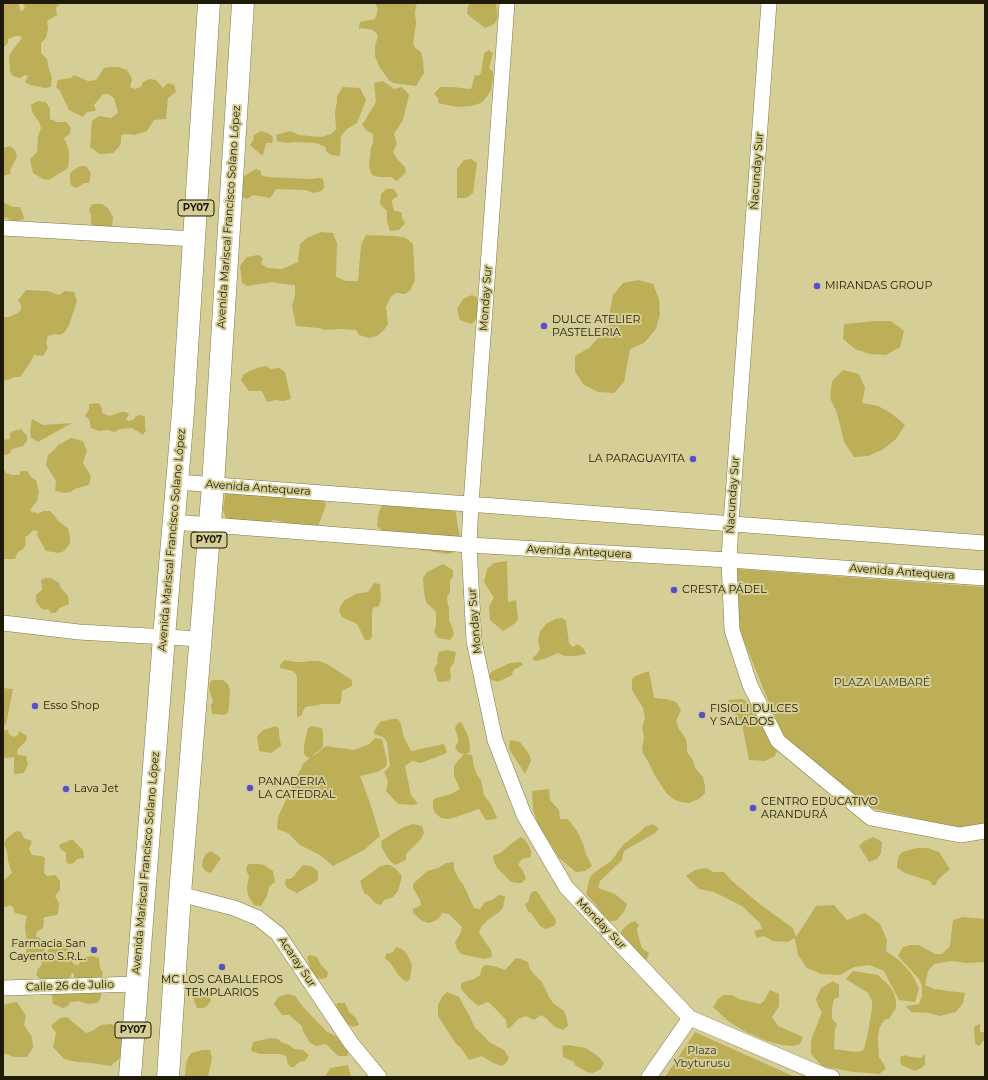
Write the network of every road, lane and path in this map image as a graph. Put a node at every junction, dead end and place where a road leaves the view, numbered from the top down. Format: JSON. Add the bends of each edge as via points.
{"nodes":[{"id":1,"x":209,"y":3,"type":"edge"},
{"id":2,"x":243,"y":3,"type":"edge"},
{"id":3,"x":507,"y":3,"type":"edge"},
{"id":4,"x":769,"y":3,"type":"edge"},
{"id":5,"x":3,"y":228,"type":"edge"},
{"id":6,"x":194,"y":239,"type":"junction"},
{"id":7,"x":177,"y":482,"type":"junction"},
{"id":8,"x":213,"y":485,"type":"junction"},
{"id":9,"x":471,"y":504,"type":"junction"},
{"id":10,"x":173,"y":522,"type":"junction"},
{"id":11,"x":731,"y":523,"type":"junction"},
{"id":12,"x":210,"y":524,"type":"junction"},
{"id":13,"x":985,"y":542,"type":"edge"},
{"id":14,"x":469,"y":545,"type":"junction"},
{"id":15,"x":729,"y":560,"type":"junction"},
{"id":16,"x":985,"y":578,"type":"edge"},
{"id":17,"x":3,"y":623,"type":"edge"},
{"id":18,"x":164,"y":637,"type":"junction"},
{"id":19,"x":201,"y":639,"type":"junction"},
{"id":20,"x":985,"y":831,"type":"edge"},
{"id":21,"x":180,"y":894,"type":"junction"},
{"id":22,"x":136,"y":984,"type":"junction"},
{"id":23,"x":3,"y":988,"type":"edge"},
{"id":24,"x":690,"y":1018,"type":"junction"},
{"id":25,"x":130,"y":1077,"type":"edge"},
{"id":26,"x":168,"y":1077,"type":"edge"},
{"id":27,"x":379,"y":1077,"type":"edge"},
{"id":28,"x":649,"y":1077,"type":"edge"},
{"id":29,"x":832,"y":1077,"type":"edge"}],
"edges":[{"from":1,"to":6,"type":"main road","name":"Avenida Mariscal Francisco Solano López","number":"PY07"},
{"from":2,"to":8,"type":"main road","name":"Avenida Mariscal Francisco Solano López","number":"PY07"},
{"from":3,"to":9,"type":"street","name":"Monday Sur"},
{"from":4,"to":11,"type":"street","name":"Ńacunday Sur"},
{"from":5,"to":6,"type":"street"},
{"from":6,"to":7,"type":"main road","name":"Avenida Mariscal Francisco Solano López","number":"PY07"},
{"from":7,"to":8,"type":"street","name":"Avenida Antequera"},
{"from":7,"to":10,"type":"main road","name":"Avenida Mariscal Francisco Solano López","number":"PY07"},
{"from":8,"to":9,"type":"street","name":"Avenida Antequera"},
{"from":8,"to":12,"type":"main road","name":"Avenida Mariscal Francisco Solano López","number":"PY07"},
{"from":9,"to":11,"type":"street","name":"Avenida Antequera"},
{"from":9,"to":14,"type":"street","name":"Monday Sur"},
{"from":10,"to":12,"type":"street","name":"Avenida Antequera"},
{"from":10,"to":18,"type":"main road","name":"Avenida Mariscal Francisco Solano López","number":"PY07"},
{"from":11,"to":13,"type":"street","name":"Avenida Antequera"},
{"from":11,"to":15,"type":"street","name":"Ńacunday Sur"},
{"from":12,"to":14,"type":"street","name":"Avenida Antequera"},
{"from":12,"to":19,"type":"main road","name":"Avenida Mariscal Francisco Solano López","number":"PY07"},
{"from":14,"to":15,"type":"street","name":"Avenida Antequera"},
{"from":14,"to":24,"type":"street","name":"Monday Sur","via":[[474,641],[495,740],[524,815],[566,887]]},
{"from":15,"to":16,"type":"street","name":"Avenida Antequera"},
{"from":15,"to":20,"type":"street","name":"Ńacunday Sur","via":[[732,630],[750,685],[778,741],[871,818],[960,835]]},
{"from":17,"to":18,"type":"street","via":[[79,632]]},
{"from":18,"to":19,"type":"street"},
{"from":18,"to":22,"type":"main road","name":"Avenida Mariscal Francisco Solano López","number":"PY07"},
{"from":19,"to":21,"type":"main road","name":"Avenida Mariscal Francisco Solano López","number":"PY07"},
{"from":21,"to":26,"type":"main road","name":"Avenida Mariscal Francisco Solano López","number":"PY07"},
{"from":21,"to":27,"type":"street","name":"Acaray Sur","via":[[234,908],[258,918],[278,934],[350,1043]]},
{"from":22,"to":23,"type":"street","name":"Calle 26 de Julio"},
{"from":22,"to":25,"type":"main road","name":"Avenida Mariscal Francisco Solano López","number":"PY07"},
{"from":24,"to":28,"type":"street"},
{"from":24,"to":29,"type":"street","name":"Monday Sur"}]}
